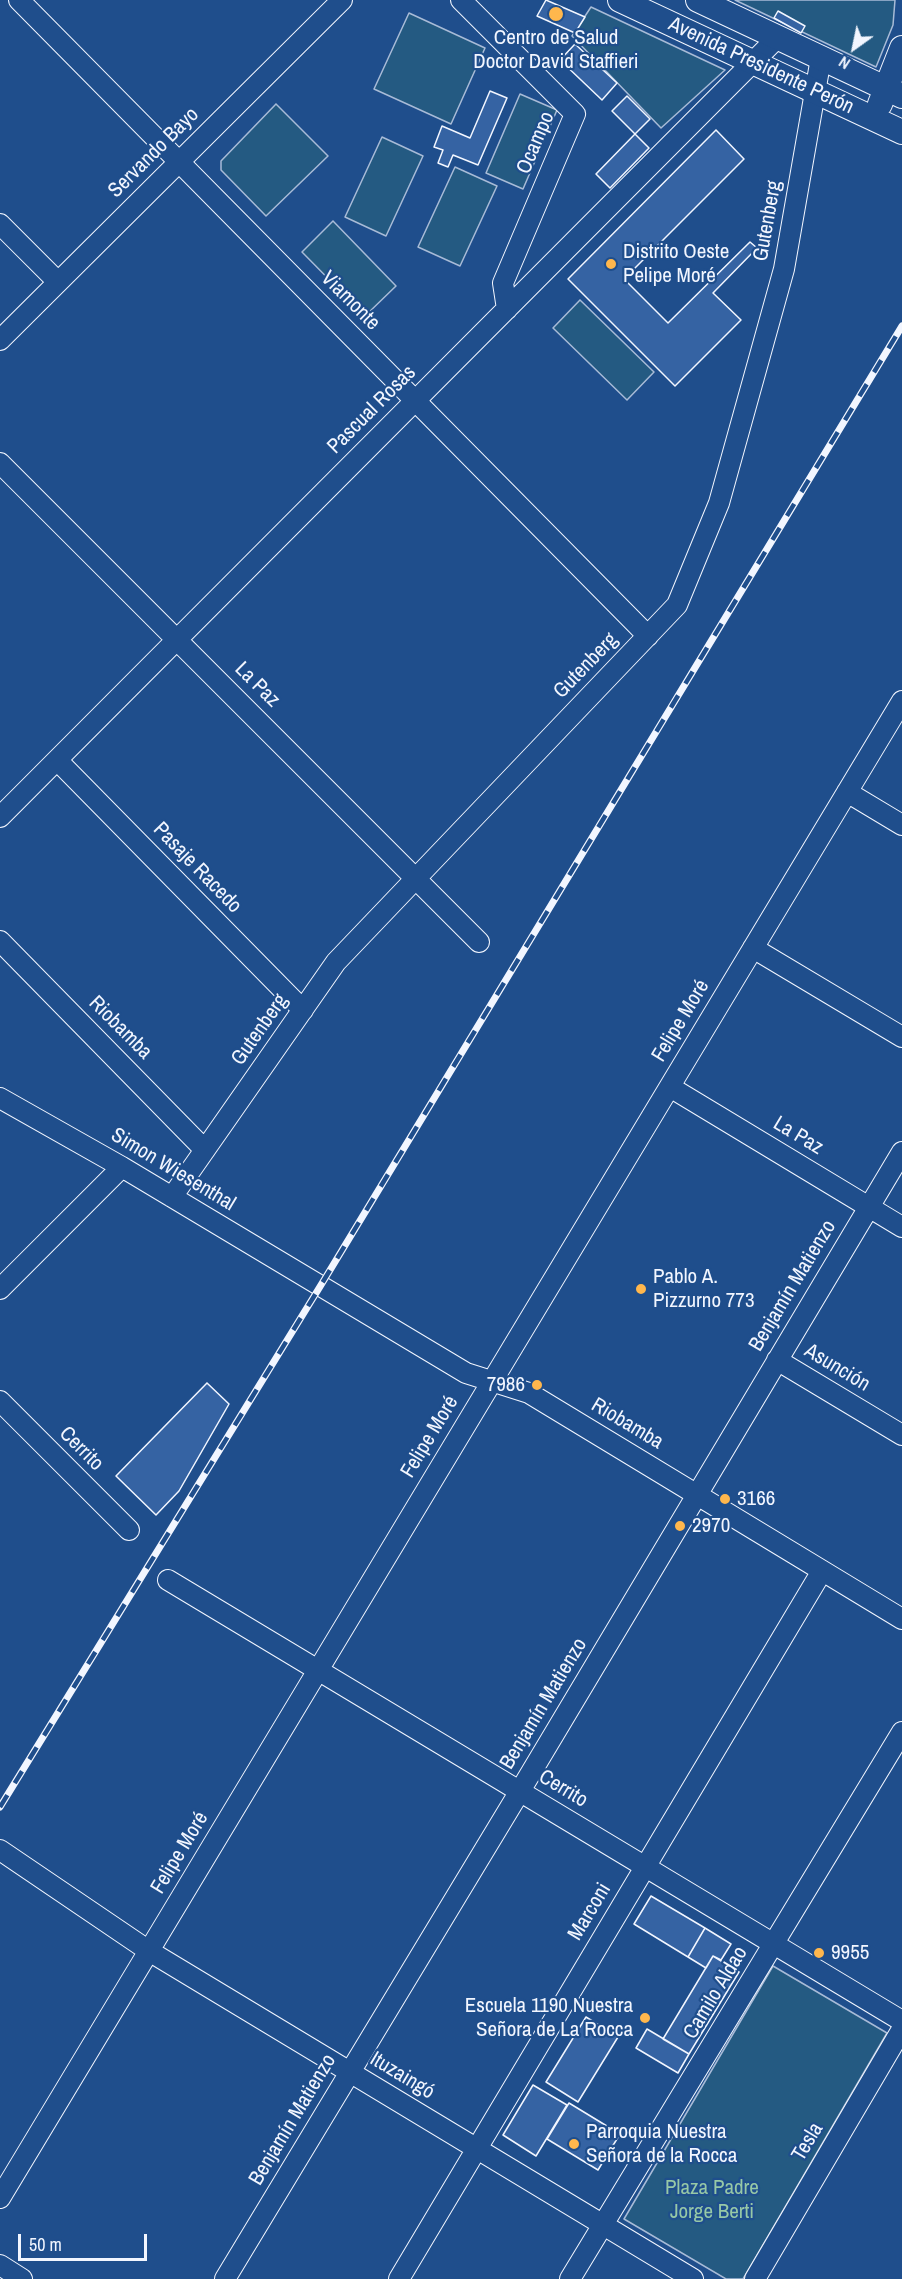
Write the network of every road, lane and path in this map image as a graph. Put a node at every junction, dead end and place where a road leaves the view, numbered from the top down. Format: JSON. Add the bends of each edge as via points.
{"nodes":[{"id":1,"x":19,"y":0,"type":"edge"},
{"id":2,"x":342,"y":0,"type":"edge"},
{"id":3,"x":461,"y":0,"type":"edge"},
{"id":4,"x":620,"y":0,"type":"edge"},
{"id":5,"x":698,"y":0,"type":"edge"},
{"id":6,"x":777,"y":38,"type":"junction"},
{"id":7,"x":902,"y":48,"type":"edge"},
{"id":8,"x":821,"y":58,"type":"junction"},
{"id":9,"x":752,"y":63,"type":"junction"},
{"id":10,"x":815,"y":91,"type":"junction"},
{"id":11,"x":894,"y":93,"type":"edge"},
{"id":12,"x":875,"y":119,"type":"junction"},
{"id":13,"x":902,"y":132,"type":"edge"},
{"id":14,"x":179,"y":162,"type":"junction"},
{"id":15,"x":0,"y":224,"type":"edge"},
{"id":16,"x":57,"y":282,"type":"junction"},
{"id":17,"x":507,"y":309,"type":"junction"},
{"id":18,"x":0,"y":340,"type":"edge"},
{"id":19,"x":415,"y":401,"type":"junction"},
{"id":20,"x":0,"y":463,"type":"edge"},
{"id":21,"x":648,"y":636,"type":"junction"},
{"id":22,"x":177,"y":640,"type":"junction"},
{"id":23,"x":902,"y":701,"type":"edge"},
{"id":24,"x":57,"y":760,"type":"junction"},
{"id":25,"x":847,"y":792,"type":"junction"},
{"id":26,"x":0,"y":817,"type":"edge"},
{"id":27,"x":902,"y":825,"type":"edge"},
{"id":28,"x":416,"y":879,"type":"junction"},
{"id":29,"x":0,"y":940,"type":"edge"},
{"id":30,"x":479,"y":942,"type":"dead end"},
{"id":31,"x":753,"y":948,"type":"junction"},
{"id":32,"x":303,"y":1010,"type":"junction"},
{"id":33,"x":902,"y":1037,"type":"edge"},
{"id":34,"x":670,"y":1087,"type":"junction"},
{"id":35,"x":0,"y":1098,"type":"edge"},
{"id":36,"x":205,"y":1150,"type":"junction"},
{"id":37,"x":902,"y":1152,"type":"edge"},
{"id":38,"x":122,"y":1167,"type":"junction"},
{"id":39,"x":172,"y":1197,"type":"junction"},
{"id":40,"x":869,"y":1207,"type":"junction"},
{"id":41,"x":902,"y":1227,"type":"edge"},
{"id":42,"x":321,"y":1286,"type":"joint"},
{"id":43,"x":0,"y":1289,"type":"edge"},
{"id":44,"x":777,"y":1360,"type":"junction"},
{"id":45,"x":491,"y":1382,"type":"junction"},
{"id":46,"x":0,"y":1401,"type":"edge"},
{"id":47,"x":902,"y":1435,"type":"edge"},
{"id":48,"x":697,"y":1494,"type":"junction"},
{"id":49,"x":129,"y":1530,"type":"dead end"},
{"id":50,"x":822,"y":1571,"type":"junction"},
{"id":51,"x":168,"y":1580,"type":"dead end"},
{"id":52,"x":902,"y":1619,"type":"edge"},
{"id":53,"x":318,"y":1670,"type":"junction"},
{"id":54,"x":902,"y":1732,"type":"edge"},
{"id":55,"x":520,"y":1791,"type":"junction"},
{"id":56,"x":0,"y":1850,"type":"edge"},
{"id":57,"x":645,"y":1866,"type":"junction"},
{"id":58,"x":774,"y":1943,"type":"junction"},
{"id":59,"x":149,"y":1951,"type":"junction"},
{"id":60,"x":902,"y":2021,"type":"edge"},
{"id":61,"x":902,"y":2029,"type":"edge"},
{"id":62,"x":350,"y":2072,"type":"junction"},
{"id":63,"x":477,"y":2149,"type":"junction"},
{"id":64,"x":0,"y":2198,"type":"edge"},
{"id":65,"x":603,"y":2225,"type":"junction"},
{"id":66,"x":0,"y":2265,"type":"edge"},
{"id":67,"x":22,"y":2279,"type":"edge"},
{"id":68,"x":225,"y":2279,"type":"edge"},
{"id":69,"x":399,"y":2279,"type":"edge"},
{"id":70,"x":570,"y":2279,"type":"edge"},
{"id":71,"x":693,"y":2279,"type":"edge"},
{"id":72,"x":755,"y":2279,"type":"edge"}],
"edges":[{"from":1,"to":14,"type":"street","name":"Viamonte"},
{"from":2,"to":14,"type":"street","name":"Servando Bayo"},
{"from":3,"to":17,"type":"street","name":"Ocampo","via":[[575,114],[503,283]]},
{"from":4,"to":9,"type":"main road","name":"Avenida Presidente Perón"},
{"from":5,"to":6,"type":"main road","name":"Avenida Presidente Perón"},
{"from":6,"to":8,"type":"main road","name":"Avenida Presidente Perón"},
{"from":6,"to":9,"type":"street","name":"Pascual Rosas"},
{"from":7,"to":11,"type":"main road"},
{"from":8,"to":10,"type":"street","name":"Gutenberg"},
{"from":8,"to":11,"type":"main road","name":"Avenida Presidente Perón"},
{"from":9,"to":10,"type":"main road","name":"Avenida Presidente Perón"},
{"from":9,"to":17,"type":"street","name":"Pascual Rosas"},
{"from":10,"to":12,"type":"main road","name":"Avenida Presidente Perón"},
{"from":10,"to":21,"type":"street","name":"Gutenberg","via":[[784,269],[718,503],[677,605]]},
{"from":11,"to":12,"type":"main road"},
{"from":12,"to":13,"type":"main road","name":"Avenida Presidente Perón"},
{"from":14,"to":16,"type":"street","name":"Servando Bayo"},
{"from":14,"to":19,"type":"street","name":"Viamonte"},
{"from":15,"to":16,"type":"street"},
{"from":16,"to":18,"type":"street","name":"Servando Bayo"},
{"from":17,"to":19,"type":"street","name":"Pascual Rosas"},
{"from":19,"to":21,"type":"street","name":"Viamonte"},
{"from":19,"to":22,"type":"street","name":"Pascual Rosas"},
{"from":20,"to":22,"type":"street","name":"La Paz"},
{"from":21,"to":28,"type":"street","name":"Gutenberg"},
{"from":22,"to":24,"type":"street","name":"Pascual Rosas"},
{"from":22,"to":28,"type":"street","name":"La Paz"},
{"from":23,"to":25,"type":"street","name":"Felipe Moré"},
{"from":24,"to":26,"type":"street","name":"Pascual Rosas"},
{"from":24,"to":32,"type":"street","name":"Pasaje Racedo"},
{"from":25,"to":27,"type":"street"},
{"from":25,"to":31,"type":"street","name":"Felipe Moré"},
{"from":28,"to":30,"type":"street","name":"La Paz"},
{"from":28,"to":32,"type":"street","name":"Gutenberg","via":[[336,962]]},
{"from":29,"to":36,"type":"street","name":"Riobamba"},
{"from":31,"to":33,"type":"street"},
{"from":31,"to":34,"type":"street","name":"Felipe Moré"},
{"from":32,"to":36,"type":"street","name":"Gutenberg"},
{"from":34,"to":40,"type":"street","name":"La Paz"},
{"from":34,"to":45,"type":"street","name":"Felipe Moré"},
{"from":35,"to":38,"type":"street","name":"Simon Wiesenthal"},
{"from":36,"to":39,"type":"street","name":"Gutenberg"},
{"from":37,"to":40,"type":"street","name":"Benjamín Matienzo"},
{"from":38,"to":39,"type":"street","name":"Simon Wiesenthal"},
{"from":38,"to":43,"type":"street"},
{"from":39,"to":42,"type":"street","name":"Simon Wiesenthal"},
{"from":40,"to":41,"type":"street","name":"La Paz"},
{"from":40,"to":44,"type":"street","name":"Benjamín Matienzo"},
{"from":42,"to":45,"type":"street","name":"Riobamba","via":[[466,1373]]},
{"from":44,"to":47,"type":"street","name":"Asunción"},
{"from":44,"to":48,"type":"street","name":"Benjamín Matienzo"},
{"from":45,"to":48,"type":"street","name":"Riobamba","via":[[529,1393]]},
{"from":45,"to":53,"type":"street","name":"Felipe Moré"},
{"from":46,"to":49,"type":"street","name":"Cerrito"},
{"from":48,"to":50,"type":"street","name":"Riobamba"},
{"from":48,"to":55,"type":"street","name":"Benjamín Matienzo"},
{"from":50,"to":52,"type":"street","name":"Riobamba"},
{"from":50,"to":57,"type":"street","name":"Marconi"},
{"from":51,"to":53,"type":"street","name":"Cerrito"},
{"from":53,"to":55,"type":"street","name":"Cerrito"},
{"from":53,"to":59,"type":"street","name":"Felipe Moré"},
{"from":54,"to":58,"type":"street","name":"Camilo Aldao"},
{"from":55,"to":57,"type":"street","name":"Cerrito"},
{"from":55,"to":62,"type":"street","name":"Benjamín Matienzo"},
{"from":56,"to":59,"type":"street","name":"Ituzaingó"},
{"from":57,"to":58,"type":"street","name":"Cerrito"},
{"from":57,"to":63,"type":"street","name":"Marconi"},
{"from":58,"to":60,"type":"street","name":"Cerrito"},
{"from":58,"to":65,"type":"street","name":"Camilo Aldao"},
{"from":59,"to":62,"type":"street","name":"Ituzaingó"},
{"from":59,"to":64,"type":"street","name":"Felipe Moré"},
{"from":61,"to":72,"type":"street","name":"Tesla"},
{"from":62,"to":63,"type":"street","name":"Ituzaingó"},
{"from":62,"to":68,"type":"street","name":"Benjamín Matienzo"},
{"from":63,"to":65,"type":"street","name":"Ituzaingó"},
{"from":63,"to":69,"type":"street","name":"Marconi"},
{"from":65,"to":70,"type":"street","name":"Camilo Aldao"},
{"from":65,"to":71,"type":"street","name":"Ituzaingó"},
{"from":66,"to":67,"type":"street"}]}
